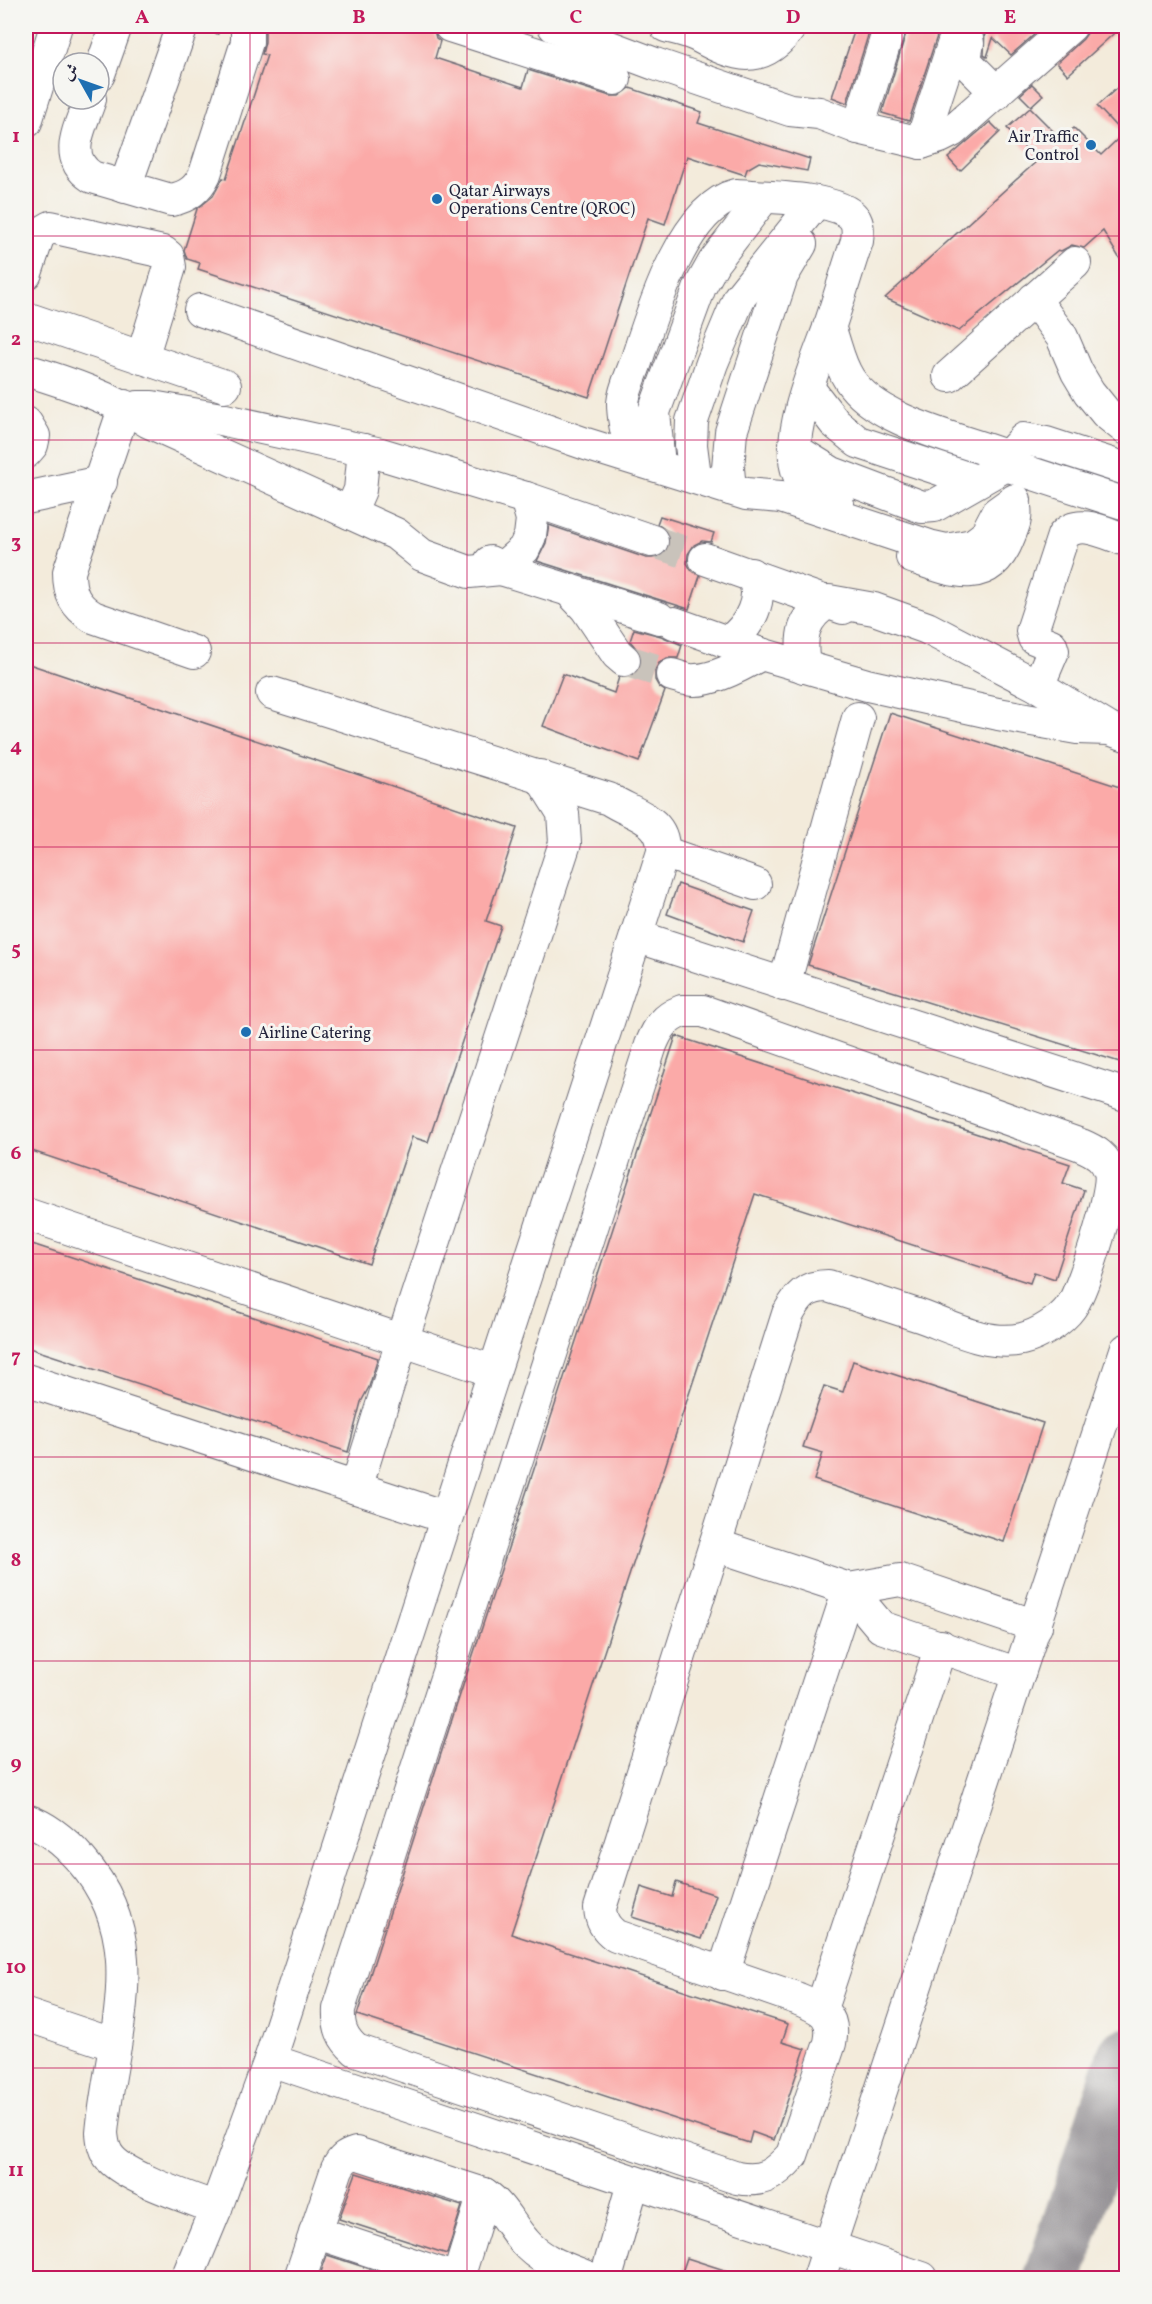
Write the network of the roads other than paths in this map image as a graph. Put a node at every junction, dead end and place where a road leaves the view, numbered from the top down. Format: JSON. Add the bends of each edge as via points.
{"nodes":[{"id":1,"x":56,"y":26,"type":"edge"},
{"id":2,"x":116,"y":26,"type":"edge"},
{"id":3,"x":182,"y":26,"type":"edge"},
{"id":4,"x":247,"y":26,"type":"edge"},
{"id":5,"x":450,"y":26,"type":"edge"},
{"id":6,"x":555,"y":26,"type":"edge"},
{"id":7,"x":666,"y":26,"type":"edge"},
{"id":8,"x":762,"y":26,"type":"edge"},
{"id":9,"x":791,"y":26,"type":"edge"},
{"id":10,"x":890,"y":26,"type":"edge"},
{"id":11,"x":1071,"y":26,"type":"edge"},
{"id":12,"x":966,"y":28,"type":"edge"},
{"id":13,"x":702,"y":30,"type":"edge"},
{"id":14,"x":505,"y":34,"type":"edge"},
{"id":15,"x":592,"y":39,"type":"junction"},
{"id":16,"x":107,"y":51,"type":"edge"},
{"id":17,"x":615,"y":79,"type":"dead end"},
{"id":18,"x":31,"y":91,"type":"edge"},
{"id":19,"x":997,"y":93,"type":"junction"},
{"id":20,"x":86,"y":111,"type":"edge"},
{"id":21,"x":26,"y":122,"type":"edge"},
{"id":22,"x":858,"y":128,"type":"junction"},
{"id":23,"x":921,"y":143,"type":"junction"},
{"id":24,"x":125,"y":187,"type":"junction"},
{"id":25,"x":764,"y":197,"type":"junction"},
{"id":26,"x":823,"y":203,"type":"junction"},
{"id":27,"x":1075,"y":263,"type":"dead end"},
{"id":28,"x":26,"y":273,"type":"edge"},
{"id":29,"x":1034,"y":299,"type":"junction"},
{"id":30,"x":200,"y":310,"type":"dead end"},
{"id":31,"x":26,"y":318,"type":"edge"},
{"id":32,"x":829,"y":327,"type":"junction"},
{"id":33,"x":75,"y":335,"type":"junction"},
{"id":34,"x":142,"y":357,"type":"junction"},
{"id":35,"x":818,"y":358,"type":"junction"},
{"id":36,"x":949,"y":376,"type":"dead end"},
{"id":37,"x":50,"y":377,"type":"edge"},
{"id":38,"x":225,"y":386,"type":"dead end"},
{"id":39,"x":808,"y":388,"type":"junction"},
{"id":40,"x":623,"y":402,"type":"junction"},
{"id":41,"x":125,"y":406,"type":"junction"},
{"id":42,"x":26,"y":423,"type":"edge"},
{"id":43,"x":1126,"y":429,"type":"edge"},
{"id":44,"x":797,"y":436,"type":"junction"},
{"id":45,"x":586,"y":444,"type":"junction"},
{"id":46,"x":364,"y":450,"type":"junction"},
{"id":47,"x":26,"y":452,"type":"edge"},
{"id":48,"x":646,"y":461,"type":"junction"},
{"id":49,"x":1126,"y":469,"type":"edge"},
{"id":50,"x":695,"y":476,"type":"junction"},
{"id":51,"x":996,"y":480,"type":"junction"},
{"id":52,"x":101,"y":482,"type":"junction"},
{"id":53,"x":738,"y":491,"type":"junction"},
{"id":54,"x":26,"y":498,"type":"edge"},
{"id":55,"x":526,"y":498,"type":"junction"},
{"id":56,"x":1126,"y":504,"type":"edge"},
{"id":57,"x":350,"y":513,"type":"junction"},
{"id":58,"x":875,"y":530,"type":"junction"},
{"id":59,"x":1126,"y":540,"type":"edge"},
{"id":60,"x":652,"y":541,"type":"tunnel mouth"},
{"id":61,"x":705,"y":559,"type":"tunnel mouth"},
{"id":62,"x":501,"y":569,"type":"junction"},
{"id":63,"x":752,"y":574,"type":"junction"},
{"id":64,"x":569,"y":590,"type":"junction"},
{"id":65,"x":830,"y":601,"type":"junction"},
{"id":66,"x":673,"y":643,"type":"junction"},
{"id":67,"x":627,"y":651,"type":"tunnel mouth"},
{"id":68,"x":194,"y":652,"type":"dead end"},
{"id":69,"x":740,"y":657,"type":"junction"},
{"id":70,"x":804,"y":667,"type":"junction"},
{"id":71,"x":1038,"y":686,"type":"junction"},
{"id":72,"x":272,"y":693,"type":"dead end"},
{"id":73,"x":858,"y":718,"type":"dead end"},
{"id":74,"x":1118,"y":732,"type":"edge"},
{"id":75,"x":540,"y":776,"type":"junction"},
{"id":76,"x":625,"y":810,"type":"junction"},
{"id":77,"x":565,"y":843,"type":"junction"},
{"id":78,"x":663,"y":852,"type":"junction"},
{"id":79,"x":755,"y":884,"type":"dead end"},
{"id":80,"x":636,"y":936,"type":"junction"},
{"id":81,"x":784,"y":985,"type":"junction"},
{"id":82,"x":1126,"y":1095,"type":"edge"},
{"id":83,"x":26,"y":1214,"type":"edge"},
{"id":84,"x":402,"y":1341,"type":"junction"},
{"id":85,"x":1126,"y":1350,"type":"edge"},
{"id":86,"x":493,"y":1371,"type":"junction"},
{"id":87,"x":26,"y":1380,"type":"edge"},
{"id":88,"x":356,"y":1488,"type":"junction"},
{"id":89,"x":446,"y":1517,"type":"junction"},
{"id":90,"x":715,"y":1545,"type":"junction"},
{"id":91,"x":849,"y":1589,"type":"junction"},
{"id":92,"x":1036,"y":1626,"type":"junction"},
{"id":93,"x":940,"y":1646,"type":"junction"},
{"id":94,"x":1019,"y":1674,"type":"junction"},
{"id":95,"x":26,"y":1820,"type":"edge"},
{"id":96,"x":723,"y":1974,"type":"junction"},
{"id":97,"x":821,"y":2009,"type":"junction"},
{"id":98,"x":26,"y":2015,"type":"edge"},
{"id":99,"x":115,"y":2045,"type":"junction"},
{"id":100,"x":270,"y":2060,"type":"junction"},
{"id":101,"x":633,"y":2183,"type":"junction"},
{"id":102,"x":484,"y":2194,"type":"junction"},
{"id":103,"x":216,"y":2208,"type":"junction"},
{"id":104,"x":315,"y":2232,"type":"junction"},
{"id":105,"x":829,"y":2248,"type":"junction"},
{"id":106,"x":187,"y":2278,"type":"edge"},
{"id":107,"x":203,"y":2278,"type":"edge"},
{"id":108,"x":300,"y":2278,"type":"edge"},
{"id":109,"x":455,"y":2278,"type":"edge"},
{"id":110,"x":590,"y":2278,"type":"edge"},
{"id":111,"x":606,"y":2278,"type":"edge"},
{"id":112,"x":819,"y":2278,"type":"edge"},
{"id":113,"x":922,"y":2278,"type":"edge"}],
"edges":[{"from":1,"to":18,"type":"lane"},
{"from":2,"to":16,"type":"lane"},
{"from":3,"to":24,"type":"lane"},
{"from":4,"to":24,"type":"lane","via":[[247,42],[200,184],[182,198],[171,200]]},
{"from":5,"to":14,"type":"lane"},
{"from":6,"to":15,"type":"lane"},
{"from":7,"to":13,"type":"lane"},
{"from":8,"to":13,"type":"lane","via":[[730,36]]},
{"from":9,"to":13,"type":"lane","via":[[782,40],[755,53],[711,45]]},
{"from":10,"to":22,"type":"lane"},
{"from":11,"to":19,"type":"lane"},
{"from":12,"to":19,"type":"lane","via":[[965,59]]},
{"from":12,"to":23,"type":"lane","via":[[954,42]]},
{"from":13,"to":15,"type":"lane","via":[[660,51]]},
{"from":14,"to":17,"type":"lane"},
{"from":15,"to":22,"type":"lane","via":[[779,107],[819,113]]},
{"from":18,"to":21,"type":"lane"},
{"from":19,"to":23,"type":"lane","via":[[952,131]]},
{"from":20,"to":24,"type":"lane","via":[[76,142],[77,163],[92,177]]},
{"from":22,"to":23,"type":"lane"},
{"from":25,"to":26,"type":"lane"},
{"from":25,"to":40,"type":"lane","via":[[725,198],[706,211],[688,234],[671,269]]},
{"from":25,"to":48,"type":"lane","via":[[700,286],[654,412]]},
{"from":26,"to":32,"type":"lane","via":[[850,214],[858,228]]},
{"from":26,"to":50,"type":"lane","via":[[739,298],[692,421]]},
{"from":26,"to":53,"type":"lane","via":[[782,276],[731,432],[728,468]]},
{"from":27,"to":29,"type":"lane"},
{"from":28,"to":34,"type":"lane","via":[[38,237],[51,226],[163,252],[170,267]]},
{"from":29,"to":36,"type":"lane"},
{"from":29,"to":43,"type":"lane","via":[[1062,337],[1089,392]]},
{"from":30,"to":45,"type":"lane"},
{"from":31,"to":33,"type":"lane"},
{"from":32,"to":35,"type":"lane"},
{"from":32,"to":51,"type":"lane","via":[[838,359],[856,389],[868,400],[903,420],[1000,454]]},
{"from":33,"to":34,"type":"lane"},
{"from":33,"to":37,"type":"lane"},
{"from":34,"to":38,"type":"lane"},
{"from":35,"to":39,"type":"lane"},
{"from":35,"to":51,"type":"lane","via":[[839,399],[864,421]]},
{"from":37,"to":41,"type":"lane"},
{"from":39,"to":44,"type":"lane"},
{"from":39,"to":51,"type":"lane","via":[[835,423],[858,442]]},
{"from":40,"to":45,"type":"lane"},
{"from":40,"to":48,"type":"lane","via":[[626,428]]},
{"from":41,"to":46,"type":"lane","via":[[216,418]]},
{"from":41,"to":52,"type":"lane"},
{"from":41,"to":57,"type":"lane","via":[[149,422]]},
{"from":42,"to":47,"type":"lane","via":[[34,436]]},
{"from":44,"to":51,"type":"lane","via":[[832,473],[922,507],[934,506]]},
{"from":44,"to":58,"type":"lane","via":[[797,470],[804,484]]},
{"from":45,"to":48,"type":"lane"},
{"from":46,"to":55,"type":"lane"},
{"from":46,"to":57,"type":"lane","via":[[360,490]]},
{"from":48,"to":50,"type":"lane"},
{"from":49,"to":51,"type":"lane","via":[[1024,439]]},
{"from":50,"to":53,"type":"lane"},
{"from":51,"to":53,"type":"lane","via":[[1017,518],[1005,547],[989,565],[968,573],[776,512]]},
{"from":51,"to":56,"type":"lane"},
{"from":51,"to":58,"type":"lane","via":[[997,513],[985,537],[973,545],[947,550]]},
{"from":52,"to":54,"type":"lane"},
{"from":52,"to":68,"type":"lane","via":[[69,572],[73,599],[93,617]]},
{"from":53,"to":58,"type":"lane","via":[[781,497]]},
{"from":55,"to":60,"type":"lane"},
{"from":55,"to":62,"type":"lane","via":[[532,519],[530,536],[524,549]]},
{"from":57,"to":62,"type":"lane","via":[[396,534],[428,536],[474,552]]},
{"from":59,"to":71,"type":"lane","via":[[1083,526],[1072,528],[1063,536],[1032,631],[1034,638],[1051,645],[1053,651]]},
{"from":61,"to":63,"type":"lane"},
{"from":62,"to":64,"type":"lane"},
{"from":63,"to":65,"type":"lane"},
{"from":63,"to":69,"type":"lane","via":[[757,589],[752,613],[740,634]]},
{"from":64,"to":66,"type":"lane"},
{"from":64,"to":67,"type":"lane","via":[[602,630]]},
{"from":65,"to":70,"type":"lane","via":[[814,612],[803,630]]},
{"from":65,"to":71,"type":"lane","via":[[874,609],[927,628]]},
{"from":66,"to":69,"type":"lane"},
{"from":66,"to":69,"type":"lane","via":[[696,680]]},
{"from":69,"to":70,"type":"lane"},
{"from":70,"to":74,"type":"lane","via":[[998,714]]},
{"from":71,"to":74,"type":"lane"},
{"from":72,"to":75,"type":"lane"},
{"from":73,"to":81,"type":"lane"},
{"from":75,"to":76,"type":"lane","via":[[609,799]]},
{"from":75,"to":77,"type":"lane","via":[[563,813]]},
{"from":76,"to":77,"type":"lane","via":[[591,816]]},
{"from":76,"to":78,"type":"lane","via":[[656,826],[664,840]]},
{"from":77,"to":84,"type":"lane"},
{"from":78,"to":79,"type":"lane"},
{"from":78,"to":80,"type":"lane"},
{"from":80,"to":81,"type":"lane"},
{"from":80,"to":86,"type":"lane"},
{"from":81,"to":82,"type":"lane"},
{"from":83,"to":84,"type":"lane"},
{"from":84,"to":86,"type":"lane"},
{"from":84,"to":88,"type":"lane"},
{"from":85,"to":92,"type":"lane"},
{"from":86,"to":89,"type":"lane"},
{"from":87,"to":88,"type":"lane"},
{"from":88,"to":89,"type":"lane"},
{"from":89,"to":100,"type":"lane"},
{"from":90,"to":91,"type":"lane"},
{"from":90,"to":96,"type":"lane","via":[[600,1908],[601,1920],[616,1936]]},
{"from":90,"to":97,"type":"lane","via":[[788,1314],[805,1290],[828,1286],[984,1338],[1021,1340],[1037,1334],[1070,1309],[1080,1291],[1110,1192],[1111,1174],[1096,1151],[703,1011],[682,1011],[669,1016],[658,1028],[339,2009],[338,2022],[342,2034],[356,2050],[751,2181],[780,2168],[792,2155],[830,2043],[829,2018]]},
{"from":91,"to":92,"type":"lane","via":[[900,1580]]},
{"from":91,"to":93,"type":"lane","via":[[881,1627]]},
{"from":91,"to":96,"type":"lane"},
{"from":92,"to":94,"type":"lane"},
{"from":93,"to":94,"type":"lane"},
{"from":93,"to":97,"type":"lane"},
{"from":94,"to":105,"type":"lane"},
{"from":95,"to":99,"type":"lane","via":[[73,1851],[90,1870],[114,1914],[123,1964]]},
{"from":96,"to":97,"type":"lane"},
{"from":98,"to":99,"type":"lane"},
{"from":99,"to":103,"type":"lane","via":[[102,2133],[106,2153],[122,2167],[156,2185]]},
{"from":100,"to":101,"type":"lane"},
{"from":100,"to":103,"type":"lane"},
{"from":101,"to":105,"type":"lane"},
{"from":101,"to":111,"type":"lane"},
{"from":102,"to":104,"type":"lane","via":[[356,2153],[341,2161]]},
{"from":102,"to":109,"type":"lane"},
{"from":102,"to":110,"type":"lane","via":[[534,2252]]},
{"from":103,"to":106,"type":"lane"},
{"from":103,"to":107,"type":"lane"},
{"from":104,"to":108,"type":"lane"},
{"from":104,"to":109,"type":"lane"},
{"from":105,"to":112,"type":"lane"},
{"from":105,"to":113,"type":"lane"}]}
